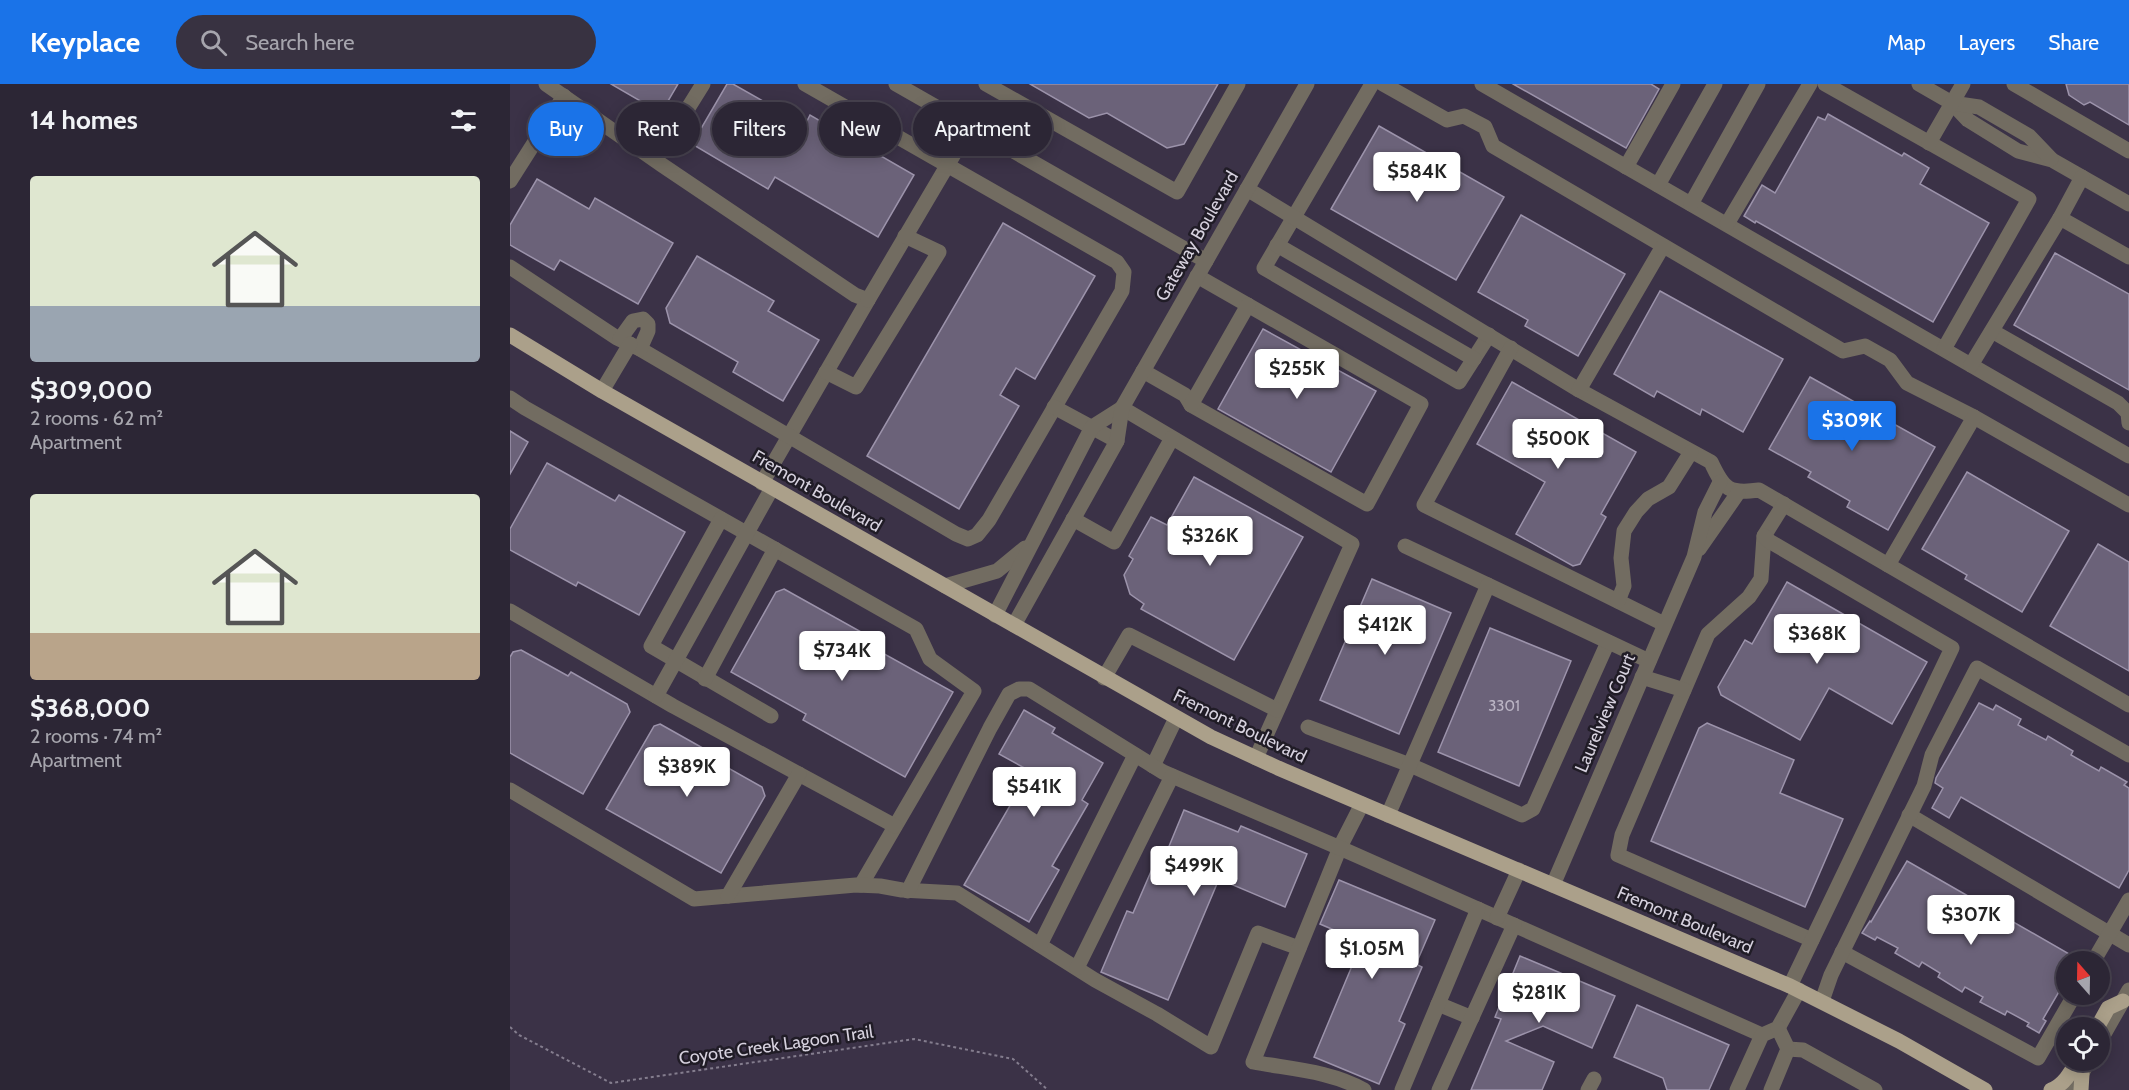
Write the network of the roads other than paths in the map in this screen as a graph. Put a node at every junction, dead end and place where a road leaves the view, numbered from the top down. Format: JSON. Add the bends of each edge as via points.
{"nodes":[{"id":1,"x":546,"y":84,"type":"edge"},
{"id":2,"x":703,"y":84,"type":"edge"},
{"id":3,"x":804,"y":84,"type":"edge"},
{"id":4,"x":896,"y":84,"type":"edge"},
{"id":5,"x":986,"y":84,"type":"edge"},
{"id":6,"x":1238,"y":84,"type":"edge"},
{"id":7,"x":1307,"y":84,"type":"edge"},
{"id":8,"x":1372,"y":84,"type":"edge"},
{"id":9,"x":1383,"y":84,"type":"edge"},
{"id":10,"x":1482,"y":84,"type":"edge"},
{"id":11,"x":1673,"y":84,"type":"edge"},
{"id":12,"x":1715,"y":84,"type":"edge"},
{"id":13,"x":1758,"y":84,"type":"edge"},
{"id":14,"x":1810,"y":84,"type":"edge"},
{"id":15,"x":1825,"y":84,"type":"edge"},
{"id":16,"x":1920,"y":84,"type":"edge"},
{"id":17,"x":1963,"y":84,"type":"edge"},
{"id":18,"x":2014,"y":84,"type":"edge"},
{"id":19,"x":564,"y":96,"type":"junction"},
{"id":20,"x":692,"y":102,"type":"edge"},
{"id":21,"x":927,"y":102,"type":"edge"},
{"id":22,"x":1952,"y":103,"type":"junction"},
{"id":23,"x":1929,"y":142,"type":"junction"},
{"id":24,"x":2129,"y":151,"type":"edge"},
{"id":25,"x":953,"y":156,"type":"edge"},
{"id":26,"x":1021,"y":156,"type":"edge"},
{"id":27,"x":948,"y":165,"type":"junction"},
{"id":28,"x":1626,"y":167,"type":"junction"},
{"id":29,"x":2082,"y":177,"type":"junction"},
{"id":30,"x":510,"y":181,"type":"edge"},
{"id":31,"x":1658,"y":184,"type":"junction"},
{"id":32,"x":1247,"y":189,"type":"junction"},
{"id":33,"x":1691,"y":204,"type":"junction"},
{"id":34,"x":2129,"y":204,"type":"edge"},
{"id":35,"x":1293,"y":217,"type":"junction"},
{"id":36,"x":2060,"y":218,"type":"junction"},
{"id":37,"x":1727,"y":224,"type":"junction"},
{"id":38,"x":905,"y":236,"type":"junction"},
{"id":39,"x":1277,"y":245,"type":"junction"},
{"id":40,"x":1663,"y":246,"type":"junction"},
{"id":41,"x":2129,"y":257,"type":"edge"},
{"id":42,"x":1206,"y":261,"type":"junction"},
{"id":43,"x":510,"y":267,"type":"edge"},
{"id":44,"x":1197,"y":276,"type":"junction"},
{"id":45,"x":868,"y":300,"type":"junction"},
{"id":46,"x":1248,"y":305,"type":"junction"},
{"id":47,"x":1992,"y":331,"type":"junction"},
{"id":48,"x":510,"y":335,"type":"edge"},
{"id":49,"x":1489,"y":335,"type":"junction"},
{"id":50,"x":630,"y":344,"type":"junction"},
{"id":51,"x":1511,"y":348,"type":"junction"},
{"id":52,"x":1944,"y":349,"type":"junction"},
{"id":53,"x":1474,"y":359,"type":"junction"},
{"id":54,"x":1971,"y":365,"type":"junction"},
{"id":55,"x":1143,"y":371,"type":"junction"},
{"id":56,"x":826,"y":372,"type":"junction"},
{"id":57,"x":1579,"y":390,"type":"junction"},
{"id":58,"x":602,"y":392,"type":"junction"},
{"id":59,"x":510,"y":398,"type":"edge"},
{"id":60,"x":1191,"y":405,"type":"junction"},
{"id":61,"x":1054,"y":407,"type":"junction"},
{"id":62,"x":1122,"y":408,"type":"junction"},
{"id":63,"x":1974,"y":417,"type":"junction"},
{"id":64,"x":2129,"y":423,"type":"edge"},
{"id":65,"x":1092,"y":428,"type":"junction"},
{"id":66,"x":2129,"y":430,"type":"edge"},
{"id":67,"x":789,"y":438,"type":"junction"},
{"id":68,"x":1172,"y":438,"type":"junction"},
{"id":69,"x":1117,"y":441,"type":"junction"},
{"id":70,"x":1691,"y":452,"type":"junction"},
{"id":71,"x":2123,"y":452,"type":"edge"},
{"id":72,"x":1720,"y":482,"type":"junction"},
{"id":73,"x":767,"y":485,"type":"junction"},
{"id":74,"x":1738,"y":493,"type":"junction"},
{"id":75,"x":1784,"y":504,"type":"junction"},
{"id":76,"x":2129,"y":505,"type":"edge"},
{"id":77,"x":721,"y":519,"type":"junction"},
{"id":78,"x":1072,"y":519,"type":"junction"},
{"id":79,"x":747,"y":534,"type":"junction"},
{"id":80,"x":1764,"y":536,"type":"junction"},
{"id":81,"x":1034,"y":540,"type":"junction"},
{"id":82,"x":1404,"y":546,"type":"dead end"},
{"id":83,"x":775,"y":549,"type":"junction"},
{"id":84,"x":1694,"y":557,"type":"junction"},
{"id":85,"x":1888,"y":565,"type":"junction"},
{"id":86,"x":1488,"y":585,"type":"junction"},
{"id":87,"x":945,"y":586,"type":"junction"},
{"id":88,"x":1618,"y":601,"type":"junction"},
{"id":89,"x":510,"y":611,"type":"edge"},
{"id":90,"x":995,"y":615,"type":"junction"},
{"id":91,"x":1665,"y":624,"type":"junction"},
{"id":92,"x":1014,"y":626,"type":"junction"},
{"id":93,"x":1608,"y":642,"type":"junction"},
{"id":94,"x":1649,"y":661,"type":"junction"},
{"id":95,"x":675,"y":662,"type":"junction"},
{"id":96,"x":1642,"y":677,"type":"junction"},
{"id":97,"x":1104,"y":678,"type":"junction"},
{"id":98,"x":705,"y":679,"type":"junction"},
{"id":99,"x":1684,"y":690,"type":"junction"},
{"id":100,"x":656,"y":696,"type":"junction"},
{"id":101,"x":2129,"y":705,"type":"edge"},
{"id":102,"x":1277,"y":711,"type":"junction"},
{"id":103,"x":771,"y":716,"type":"dead end"},
{"id":104,"x":1176,"y":718,"type":"junction"},
{"id":105,"x":1308,"y":727,"type":"dead end"},
{"id":106,"x":2129,"y":754,"type":"edge"},
{"id":107,"x":1136,"y":755,"type":"junction"},
{"id":108,"x":1256,"y":758,"type":"junction"},
{"id":109,"x":1410,"y":765,"type":"junction"},
{"id":110,"x":1153,"y":766,"type":"junction"},
{"id":111,"x":799,"y":774,"type":"junction"},
{"id":112,"x":1172,"y":776,"type":"junction"},
{"id":113,"x":510,"y":790,"type":"edge"},
{"id":114,"x":1362,"y":804,"type":"junction"},
{"id":115,"x":1388,"y":814,"type":"junction"},
{"id":116,"x":1909,"y":815,"type":"junction"},
{"id":117,"x":895,"y":826,"type":"junction"},
{"id":118,"x":1340,"y":848,"type":"junction"},
{"id":119,"x":1519,"y":870,"type":"junction"},
{"id":120,"x":861,"y":885,"type":"junction"},
{"id":121,"x":1553,"y":885,"type":"junction"},
{"id":122,"x":909,"y":891,"type":"junction"},
{"id":123,"x":728,"y":896,"type":"junction"},
{"id":124,"x":2129,"y":900,"type":"edge"},
{"id":125,"x":1478,"y":909,"type":"junction"},
{"id":126,"x":1497,"y":918,"type":"junction"},
{"id":127,"x":1514,"y":925,"type":"junction"},
{"id":128,"x":2109,"y":934,"type":"junction"},
{"id":129,"x":1812,"y":940,"type":"junction"},
{"id":130,"x":1040,"y":945,"type":"junction"},
{"id":131,"x":2129,"y":945,"type":"edge"},
{"id":132,"x":1299,"y":948,"type":"junction"},
{"id":133,"x":2100,"y":951,"type":"edge"},
{"id":134,"x":1842,"y":952,"type":"junction"},
{"id":135,"x":1077,"y":968,"type":"junction"},
{"id":136,"x":1794,"y":988,"type":"junction"},
{"id":137,"x":2126,"y":996,"type":"edge"},
{"id":138,"x":1822,"y":1001,"type":"junction"},
{"id":139,"x":1438,"y":1004,"type":"junction"},
{"id":140,"x":2069,"y":1005,"type":"edge"},
{"id":141,"x":2104,"y":1017,"type":"edge"},
{"id":142,"x":1472,"y":1018,"type":"junction"},
{"id":143,"x":2110,"y":1024,"type":"edge"},
{"id":144,"x":1778,"y":1028,"type":"junction"},
{"id":145,"x":1762,"y":1035,"type":"junction"},
{"id":146,"x":1788,"y":1049,"type":"junction"},
{"id":147,"x":2075,"y":1071,"type":"edge"},
{"id":148,"x":2079,"y":1071,"type":"edge"},
{"id":149,"x":2080,"y":1071,"type":"edge"},
{"id":150,"x":1964,"y":1085,"type":"edge"},
{"id":151,"x":1364,"y":1090,"type":"edge"},
{"id":152,"x":1402,"y":1090,"type":"edge"},
{"id":153,"x":1439,"y":1090,"type":"edge"},
{"id":154,"x":1737,"y":1090,"type":"edge"},
{"id":155,"x":1771,"y":1090,"type":"edge"},
{"id":156,"x":1875,"y":1090,"type":"edge"},
{"id":157,"x":1985,"y":1090,"type":"edge"},
{"id":158,"x":2051,"y":1090,"type":"edge"},
{"id":159,"x":2073,"y":1090,"type":"edge"},
{"id":160,"x":2081,"y":1090,"type":"edge"}],
"edges":[{"from":1,"to":19,"type":"street"},
{"from":2,"to":20,"type":"street"},
{"from":3,"to":27,"type":"street"},
{"from":4,"to":21,"type":"street"},
{"from":5,"to":6,"type":"street","via":[[1177,192]]},
{"from":7,"to":32,"type":"street","name":"Gateway Boulevard"},
{"from":8,"to":35,"type":"street"},
{"from":9,"to":40,"type":"street","via":[[1447,120],[1464,116],[1485,127],[1493,146]]},
{"from":10,"to":28,"type":"street"},
{"from":11,"to":28,"type":"street"},
{"from":12,"to":31,"type":"street"},
{"from":13,"to":33,"type":"street"},
{"from":14,"to":37,"type":"street"},
{"from":15,"to":23,"type":"street"},
{"from":16,"to":22,"type":"street"},
{"from":17,"to":22,"type":"street"},
{"from":18,"to":24,"type":"street"},
{"from":19,"to":30,"type":"street"},
{"from":19,"to":45,"type":"street","via":[[816,269]]},
{"from":22,"to":23,"type":"street"},
{"from":22,"to":29,"type":"street","via":[[1968,120],[2018,151],[2052,160]]},
{"from":23,"to":52,"type":"street","via":[[2029,199]]},
{"from":25,"to":27,"type":"street"},
{"from":26,"to":42,"type":"street"},
{"from":27,"to":38,"type":"street"},
{"from":27,"to":61,"type":"street","via":[[1117,262],[1124,272],[1122,291]]},
{"from":28,"to":31,"type":"street"},
{"from":29,"to":34,"type":"street"},
{"from":29,"to":36,"type":"street"},
{"from":31,"to":33,"type":"street"},
{"from":32,"to":35,"type":"street"},
{"from":32,"to":42,"type":"street","name":"Gateway Boulevard"},
{"from":33,"to":37,"type":"street"},
{"from":35,"to":39,"type":"street"},
{"from":35,"to":49,"type":"street"},
{"from":36,"to":41,"type":"street"},
{"from":36,"to":47,"type":"street"},
{"from":37,"to":52,"type":"street"},
{"from":38,"to":45,"type":"street"},
{"from":38,"to":56,"type":"street","via":[[939,252],[856,387]]},
{"from":39,"to":53,"type":"street"},
{"from":39,"to":53,"type":"street","via":[[1264,268],[1459,382]]},
{"from":40,"to":57,"type":"street"},
{"from":40,"to":63,"type":"street","via":[[1843,351],[1865,346],[1890,360],[1907,383]]},
{"from":42,"to":44,"type":"street","name":"Gateway Boulevard"},
{"from":43,"to":50,"type":"street"},
{"from":44,"to":46,"type":"street"},
{"from":44,"to":55,"type":"street","name":"Gateway Boulevard"},
{"from":45,"to":56,"type":"street"},
{"from":46,"to":60,"type":"street"},
{"from":46,"to":60,"type":"street","via":[[1421,404],[1367,504]]},
{"from":47,"to":54,"type":"street"},
{"from":47,"to":64,"type":"street","via":[[2118,403],[2128,413]]},
{"from":48,"to":58,"type":"main road","name":"Fremont Boulevard"},
{"from":49,"to":51,"type":"street"},
{"from":49,"to":53,"type":"street"},
{"from":50,"to":58,"type":"street"},
{"from":50,"to":67,"type":"street"},
{"from":51,"to":57,"type":"street"},
{"from":51,"to":88,"type":"street","via":[[1425,505]]},
{"from":52,"to":54,"type":"street"},
{"from":54,"to":71,"type":"street"},
{"from":55,"to":60,"type":"street","via":[[1185,395]]},
{"from":55,"to":62,"type":"street","name":"Gateway Boulevard"},
{"from":56,"to":67,"type":"street"},
{"from":57,"to":70,"type":"street"},
{"from":58,"to":73,"type":"main road","name":"Fremont Boulevard"},
{"from":59,"to":77,"type":"street"},
{"from":61,"to":65,"type":"street"},
{"from":61,"to":67,"type":"street","via":[[989,520],[968,539]]},
{"from":62,"to":65,"type":"street","name":"Gateway Boulevard"},
{"from":62,"to":68,"type":"street"},
{"from":62,"to":69,"type":"street","name":"Gateway Boulevard"},
{"from":63,"to":76,"type":"street"},
{"from":63,"to":85,"type":"street"},
{"from":65,"to":69,"type":"street"},
{"from":65,"to":81,"type":"street","name":"Gateway Boulevard"},
{"from":66,"to":71,"type":"street"},
{"from":67,"to":73,"type":"street"},
{"from":68,"to":78,"type":"street","via":[[1114,542]]},
{"from":68,"to":102,"type":"street","via":[[1352,544]]},
{"from":69,"to":78,"type":"street","name":"Gateway Boulevard"},
{"from":70,"to":72,"type":"street","via":[[1711,462]]},
{"from":70,"to":88,"type":"street","via":[[1669,487],[1648,499],[1624,531],[1624,586]]},
{"from":72,"to":74,"type":"street"},
{"from":72,"to":84,"type":"street","via":[[1705,512]]},
{"from":73,"to":79,"type":"street"},
{"from":73,"to":87,"type":"main road","name":"Fremont Boulevard"},
{"from":74,"to":75,"type":"street","via":[[1759,490]]},
{"from":74,"to":84,"type":"street"},
{"from":75,"to":80,"type":"street"},
{"from":75,"to":85,"type":"street"},
{"from":77,"to":79,"type":"street"},
{"from":77,"to":95,"type":"street","via":[[651,646]]},
{"from":78,"to":92,"type":"street","name":"Gateway Boulevard"},
{"from":79,"to":83,"type":"street"},
{"from":79,"to":95,"type":"street"},
{"from":80,"to":99,"type":"street","via":[[1761,579],[1749,597],[1708,634]]},
{"from":80,"to":129,"type":"street","via":[[1952,648]]},
{"from":81,"to":87,"type":"street","via":[[997,571]]},
{"from":81,"to":90,"type":"street","name":"Gateway Boulevard"},
{"from":82,"to":86,"type":"street"},
{"from":83,"to":98,"type":"street"},
{"from":83,"to":117,"type":"street","via":[[916,629],[930,659],[974,691]]},
{"from":84,"to":91,"type":"street","name":"Laurelview Court"},
{"from":85,"to":101,"type":"street"},
{"from":86,"to":93,"type":"street"},
{"from":86,"to":109,"type":"street"},
{"from":87,"to":90,"type":"main road","name":"Fremont Boulevard"},
{"from":88,"to":91,"type":"street"},
{"from":89,"to":100,"type":"street"},
{"from":90,"to":92,"type":"main road","name":"Fremont Boulevard"},
{"from":91,"to":94,"type":"street","name":"Laurelview Court"},
{"from":92,"to":97,"type":"main road","name":"Fremont Boulevard"},
{"from":93,"to":94,"type":"street"},
{"from":93,"to":109,"type":"street","via":[[1533,809],[1522,814]]},
{"from":94,"to":96,"type":"street","name":"Laurelview Court"},
{"from":95,"to":98,"type":"street"},
{"from":95,"to":100,"type":"street"},
{"from":96,"to":99,"type":"street"},
{"from":96,"to":121,"type":"street","name":"Laurelview Court"},
{"from":97,"to":102,"type":"street","via":[[1129,635]]},
{"from":97,"to":104,"type":"main road","name":"Fremont Boulevard"},
{"from":98,"to":103,"type":"street"},
{"from":99,"to":129,"type":"street","via":[[1622,835],[1618,855]]},
{"from":100,"to":111,"type":"street"},
{"from":102,"to":108,"type":"street"},
{"from":104,"to":108,"type":"main road","name":"Fremont Boulevard"},
{"from":104,"to":110,"type":"street"},
{"from":105,"to":109,"type":"street"},
{"from":106,"to":116,"type":"street","via":[[1977,668],[1932,755],[1924,786]]},
{"from":107,"to":110,"type":"street"},
{"from":107,"to":122,"type":"street","via":[[1029,689],[1009,694]]},
{"from":107,"to":130,"type":"street"},
{"from":108,"to":114,"type":"main road","name":"Fremont Boulevard"},
{"from":109,"to":115,"type":"street"},
{"from":110,"to":112,"type":"street"},
{"from":111,"to":117,"type":"street"},
{"from":111,"to":123,"type":"street"},
{"from":112,"to":118,"type":"street"},
{"from":112,"to":135,"type":"street"},
{"from":113,"to":123,"type":"street","via":[[694,898]]},
{"from":114,"to":115,"type":"main road","name":"Fremont Boulevard"},
{"from":114,"to":118,"type":"street"},
{"from":115,"to":119,"type":"main road","name":"Fremont Boulevard"},
{"from":116,"to":128,"type":"street"},
{"from":116,"to":134,"type":"street"},
{"from":117,"to":120,"type":"street"},
{"from":118,"to":125,"type":"street"},
{"from":118,"to":132,"type":"street"},
{"from":119,"to":121,"type":"main road","name":"Fremont Boulevard"},
{"from":119,"to":126,"type":"street"},
{"from":120,"to":122,"type":"street"},
{"from":120,"to":123,"type":"street"},
{"from":121,"to":136,"type":"main road","name":"Fremont Boulevard"},
{"from":122,"to":130,"type":"street","via":[[957,893]]},
{"from":124,"to":128,"type":"street"},
{"from":125,"to":126,"type":"street"},
{"from":125,"to":139,"type":"street"},
{"from":126,"to":127,"type":"street"},
{"from":127,"to":142,"type":"street"},
{"from":127,"to":145,"type":"street"},
{"from":128,"to":131,"type":"street"},
{"from":128,"to":133,"type":"street"},
{"from":129,"to":136,"type":"street"},
{"from":130,"to":135,"type":"street"},
{"from":132,"to":135,"type":"street","via":[[1258,933],[1211,1047]]},
{"from":132,"to":151,"type":"street","via":[[1253,1062],[1332,1076]]},
{"from":134,"to":138,"type":"street"},
{"from":134,"to":140,"type":"street","via":[[2038,1059]]},
{"from":136,"to":138,"type":"main road","name":"Fremont Boulevard"},
{"from":136,"to":144,"type":"street"},
{"from":137,"to":141,"type":"main road"},
{"from":137,"to":143,"type":"street"},
{"from":138,"to":150,"type":"main road","name":"Fremont Boulevard","via":[[1899,1041]]},
{"from":139,"to":142,"type":"street"},
{"from":139,"to":152,"type":"street"},
{"from":142,"to":153,"type":"street"},
{"from":144,"to":145,"type":"street"},
{"from":144,"to":146,"type":"street"},
{"from":145,"to":154,"type":"street"},
{"from":146,"to":155,"type":"street"},
{"from":146,"to":156,"type":"street","via":[[1803,1050]]},
{"from":147,"to":158,"type":"main road"},
{"from":148,"to":159,"type":"street"},
{"from":149,"to":160,"type":"main road"},
{"from":150,"to":157,"type":"main road","name":"Fremont Boulevard"}]}
